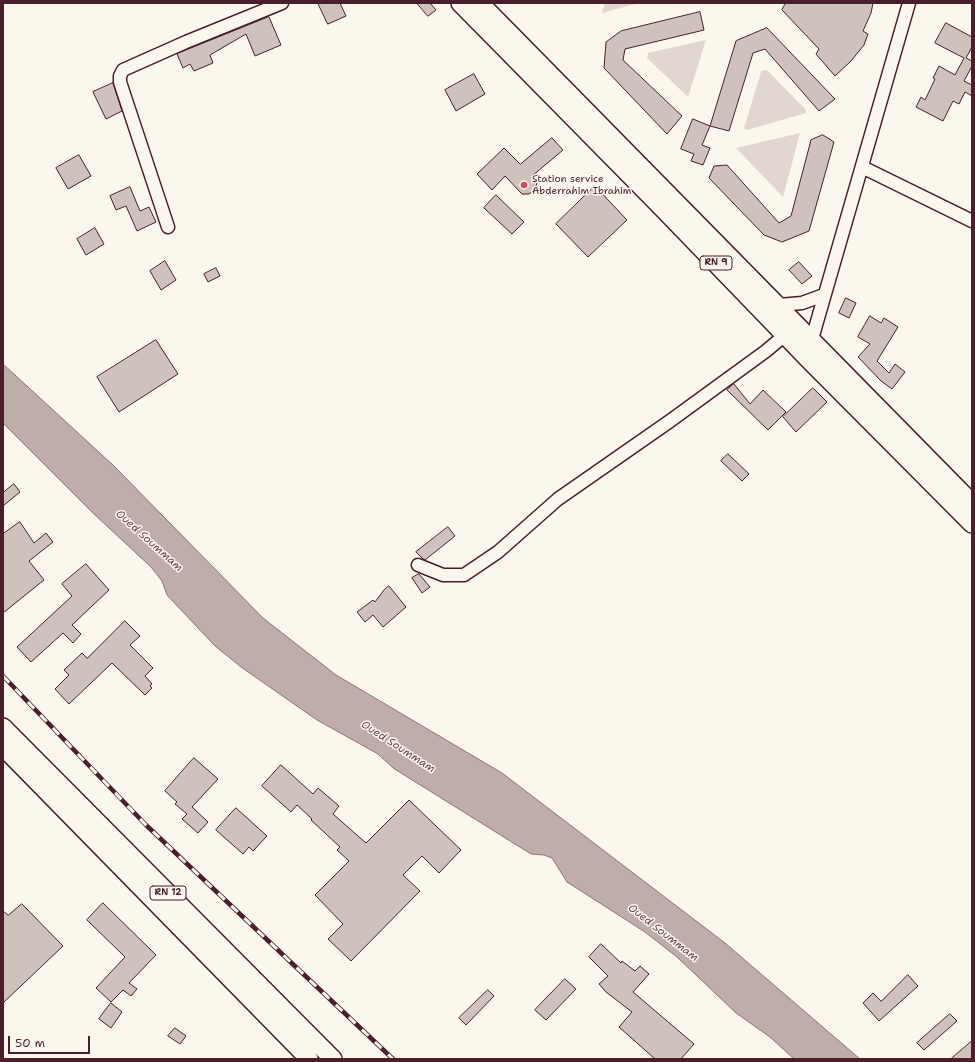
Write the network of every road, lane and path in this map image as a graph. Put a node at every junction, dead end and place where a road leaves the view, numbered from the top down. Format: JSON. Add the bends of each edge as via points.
{"nodes":[{"id":1,"x":282,"y":3,"type":"edge"},
{"id":2,"x":460,"y":3,"type":"edge"},
{"id":3,"x":480,"y":3,"type":"edge"},
{"id":4,"x":909,"y":3,"type":"edge"},
{"id":5,"x":862,"y":167,"type":"junction"},
{"id":6,"x":972,"y":221,"type":"edge"},
{"id":7,"x":168,"y":227,"type":"dead end"},
{"id":8,"x":824,"y":295,"type":"junction"},
{"id":9,"x":779,"y":305,"type":"junction"},
{"id":10,"x":785,"y":335,"type":"junction"},
{"id":11,"x":812,"y":339,"type":"junction"},
{"id":12,"x":972,"y":503,"type":"edge"},
{"id":13,"x":972,"y":524,"type":"edge"},
{"id":14,"x":418,"y":565,"type":"dead end"},
{"id":15,"x":3,"y":727,"type":"edge"},
{"id":16,"x":3,"y":747,"type":"edge"},
{"id":17,"x":309,"y":1059,"type":"edge"},
{"id":18,"x":333,"y":1059,"type":"edge"}],
"edges":[{"from":1,"to":7,"type":"street","via":[[123,70],[120,82]]},
{"from":2,"to":10,"type":"highway","number":"RN 9"},
{"from":3,"to":9,"type":"highway","number":"RN 9"},
{"from":4,"to":5,"type":"street"},
{"from":5,"to":6,"type":"street"},
{"from":5,"to":8,"type":"street"},
{"from":8,"to":9,"type":"street","via":[[802,304]]},
{"from":8,"to":11,"type":"street"},
{"from":9,"to":11,"type":"highway","number":"RN 9"},
{"from":10,"to":13,"type":"highway","number":"RN 9"},
{"from":10,"to":14,"type":"street","via":[[670,421],[558,499],[498,552],[464,575],[443,575]]},
{"from":11,"to":12,"type":"highway","number":"RN 9"},
{"from":15,"to":18,"type":"highway","number":"RN 12"},
{"from":16,"to":17,"type":"highway","number":"RN 12"}]}
